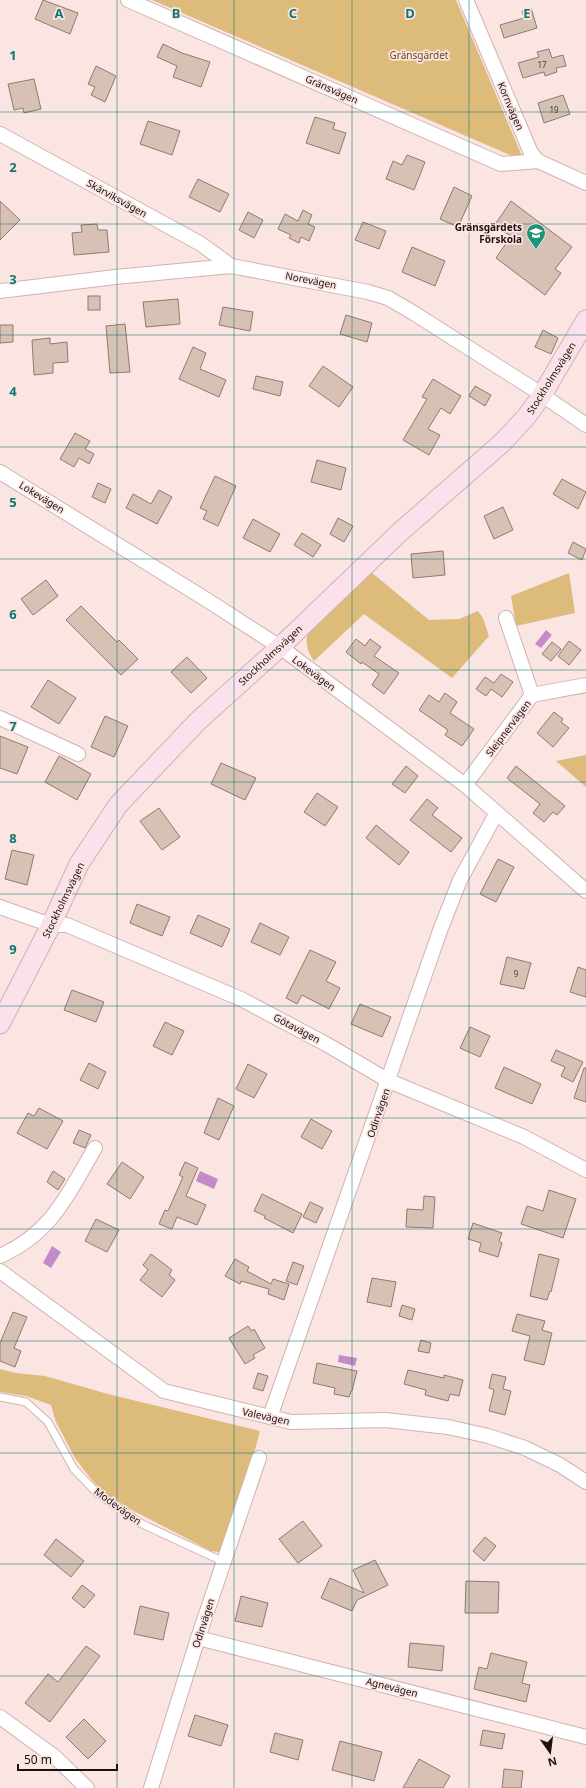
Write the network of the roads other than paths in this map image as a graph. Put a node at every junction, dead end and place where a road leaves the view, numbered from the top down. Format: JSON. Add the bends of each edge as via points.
{"nodes":[{"id":1,"x":128,"y":0,"type":"edge"},
{"id":2,"x":466,"y":0,"type":"edge"},
{"id":3,"x":0,"y":134,"type":"edge"},
{"id":4,"x":538,"y":161,"type":"junction"},
{"id":5,"x":586,"y":183,"type":"edge"},
{"id":6,"x":232,"y":266,"type":"junction"},
{"id":7,"x":0,"y":291,"type":"edge"},
{"id":8,"x":586,"y":320,"type":"edge"},
{"id":9,"x":542,"y":395,"type":"junction"},
{"id":10,"x":586,"y":425,"type":"edge"},
{"id":11,"x":0,"y":472,"type":"edge"},
{"id":12,"x":506,"y":618,"type":"dead end"},
{"id":13,"x":280,"y":647,"type":"junction"},
{"id":14,"x":586,"y":685,"type":"edge"},
{"id":15,"x":532,"y":695,"type":"junction"},
{"id":16,"x":0,"y":718,"type":"edge"},
{"id":17,"x":78,"y":754,"type":"dead end"},
{"id":18,"x":465,"y":785,"type":"junction"},
{"id":19,"x":496,"y":814,"type":"junction"},
{"id":20,"x":586,"y":891,"type":"edge"},
{"id":21,"x":0,"y":907,"type":"edge"},
{"id":22,"x":52,"y":925,"type":"junction"},
{"id":23,"x":0,"y":1024,"type":"edge"},
{"id":24,"x":389,"y":1081,"type":"junction"},
{"id":25,"x":95,"y":1148,"type":"dead end"},
{"id":26,"x":586,"y":1170,"type":"edge"},
{"id":27,"x":0,"y":1256,"type":"edge"},
{"id":28,"x":0,"y":1271,"type":"edge"},
{"id":29,"x":0,"y":1397,"type":"edge"},
{"id":30,"x":270,"y":1417,"type":"junction"},
{"id":31,"x":258,"y":1458,"type":"dead end"},
{"id":32,"x":586,"y":1482,"type":"edge"},
{"id":33,"x":224,"y":1562,"type":"junction"},
{"id":34,"x":198,"y":1638,"type":"junction"},
{"id":35,"x":0,"y":1717,"type":"edge"},
{"id":36,"x":586,"y":1737,"type":"edge"},
{"id":37,"x":87,"y":1788,"type":"edge"},
{"id":38,"x":151,"y":1788,"type":"edge"}],
"edges":[{"from":1,"to":4,"type":"street","name":"Gränsvägen","via":[[501,164]]},
{"from":2,"to":4,"type":"street","name":"Kornvägen","via":[[531,153]]},
{"from":3,"to":6,"type":"street","name":"Skärviksvägen","via":[[201,244]]},
{"from":4,"to":5,"type":"street"},
{"from":6,"to":7,"type":"street","name":"Norevägen"},
{"from":6,"to":9,"type":"street","name":"Norevägen","via":[[388,298]]},
{"from":8,"to":9,"type":"street","name":"Stockholmsvägen"},
{"from":9,"to":10,"type":"street","name":"Norevägen"},
{"from":9,"to":13,"type":"street","name":"Stockholmsvägen","via":[[527,416],[502,442],[400,532]]},
{"from":11,"to":13,"type":"street","name":"Lokevägen"},
{"from":12,"to":15,"type":"street"},
{"from":13,"to":18,"type":"street","name":"Lokevägen"},
{"from":13,"to":22,"type":"street","name":"Stockholmsvägen","via":[[198,721],[118,805],[79,864]]},
{"from":14,"to":15,"type":"street","name":"Sleipnervägen"},
{"from":15,"to":18,"type":"street","name":"Sleipnervägen"},
{"from":16,"to":17,"type":"street"},
{"from":18,"to":19,"type":"street","name":"Lokevägen"},
{"from":19,"to":20,"type":"street","name":"Lokevägen"},
{"from":19,"to":24,"type":"street","name":"Odinvägen","via":[[460,880]]},
{"from":21,"to":22,"type":"street","name":"Götavägen"},
{"from":22,"to":23,"type":"street","name":"Stockholmsvägen"},
{"from":22,"to":24,"type":"street","name":"Götavägen","via":[[66,925],[241,999]]},
{"from":24,"to":26,"type":"street","name":"Götavägen","via":[[524,1137]]},
{"from":24,"to":30,"type":"street","name":"Odinvägen"},
{"from":25,"to":27,"type":"street","via":[[61,1206],[37,1234]]},
{"from":28,"to":30,"type":"street","name":"Valevägen","via":[[164,1391]]},
{"from":29,"to":33,"type":"lane","name":"Modevägen","via":[[26,1402],[48,1422],[74,1469],[96,1492],[140,1523]]},
{"from":30,"to":32,"type":"street","name":"Valevägen","via":[[291,1422],[384,1420],[448,1427],[525,1448],[560,1465]]},
{"from":31,"to":33,"type":"street","name":"Odinvägen"},
{"from":33,"to":34,"type":"street","name":"Odinvägen"},
{"from":34,"to":36,"type":"street","name":"Agnevägen"},
{"from":34,"to":38,"type":"street","name":"Odinvägen"},
{"from":35,"to":37,"type":"street","via":[[54,1757]]}]}
